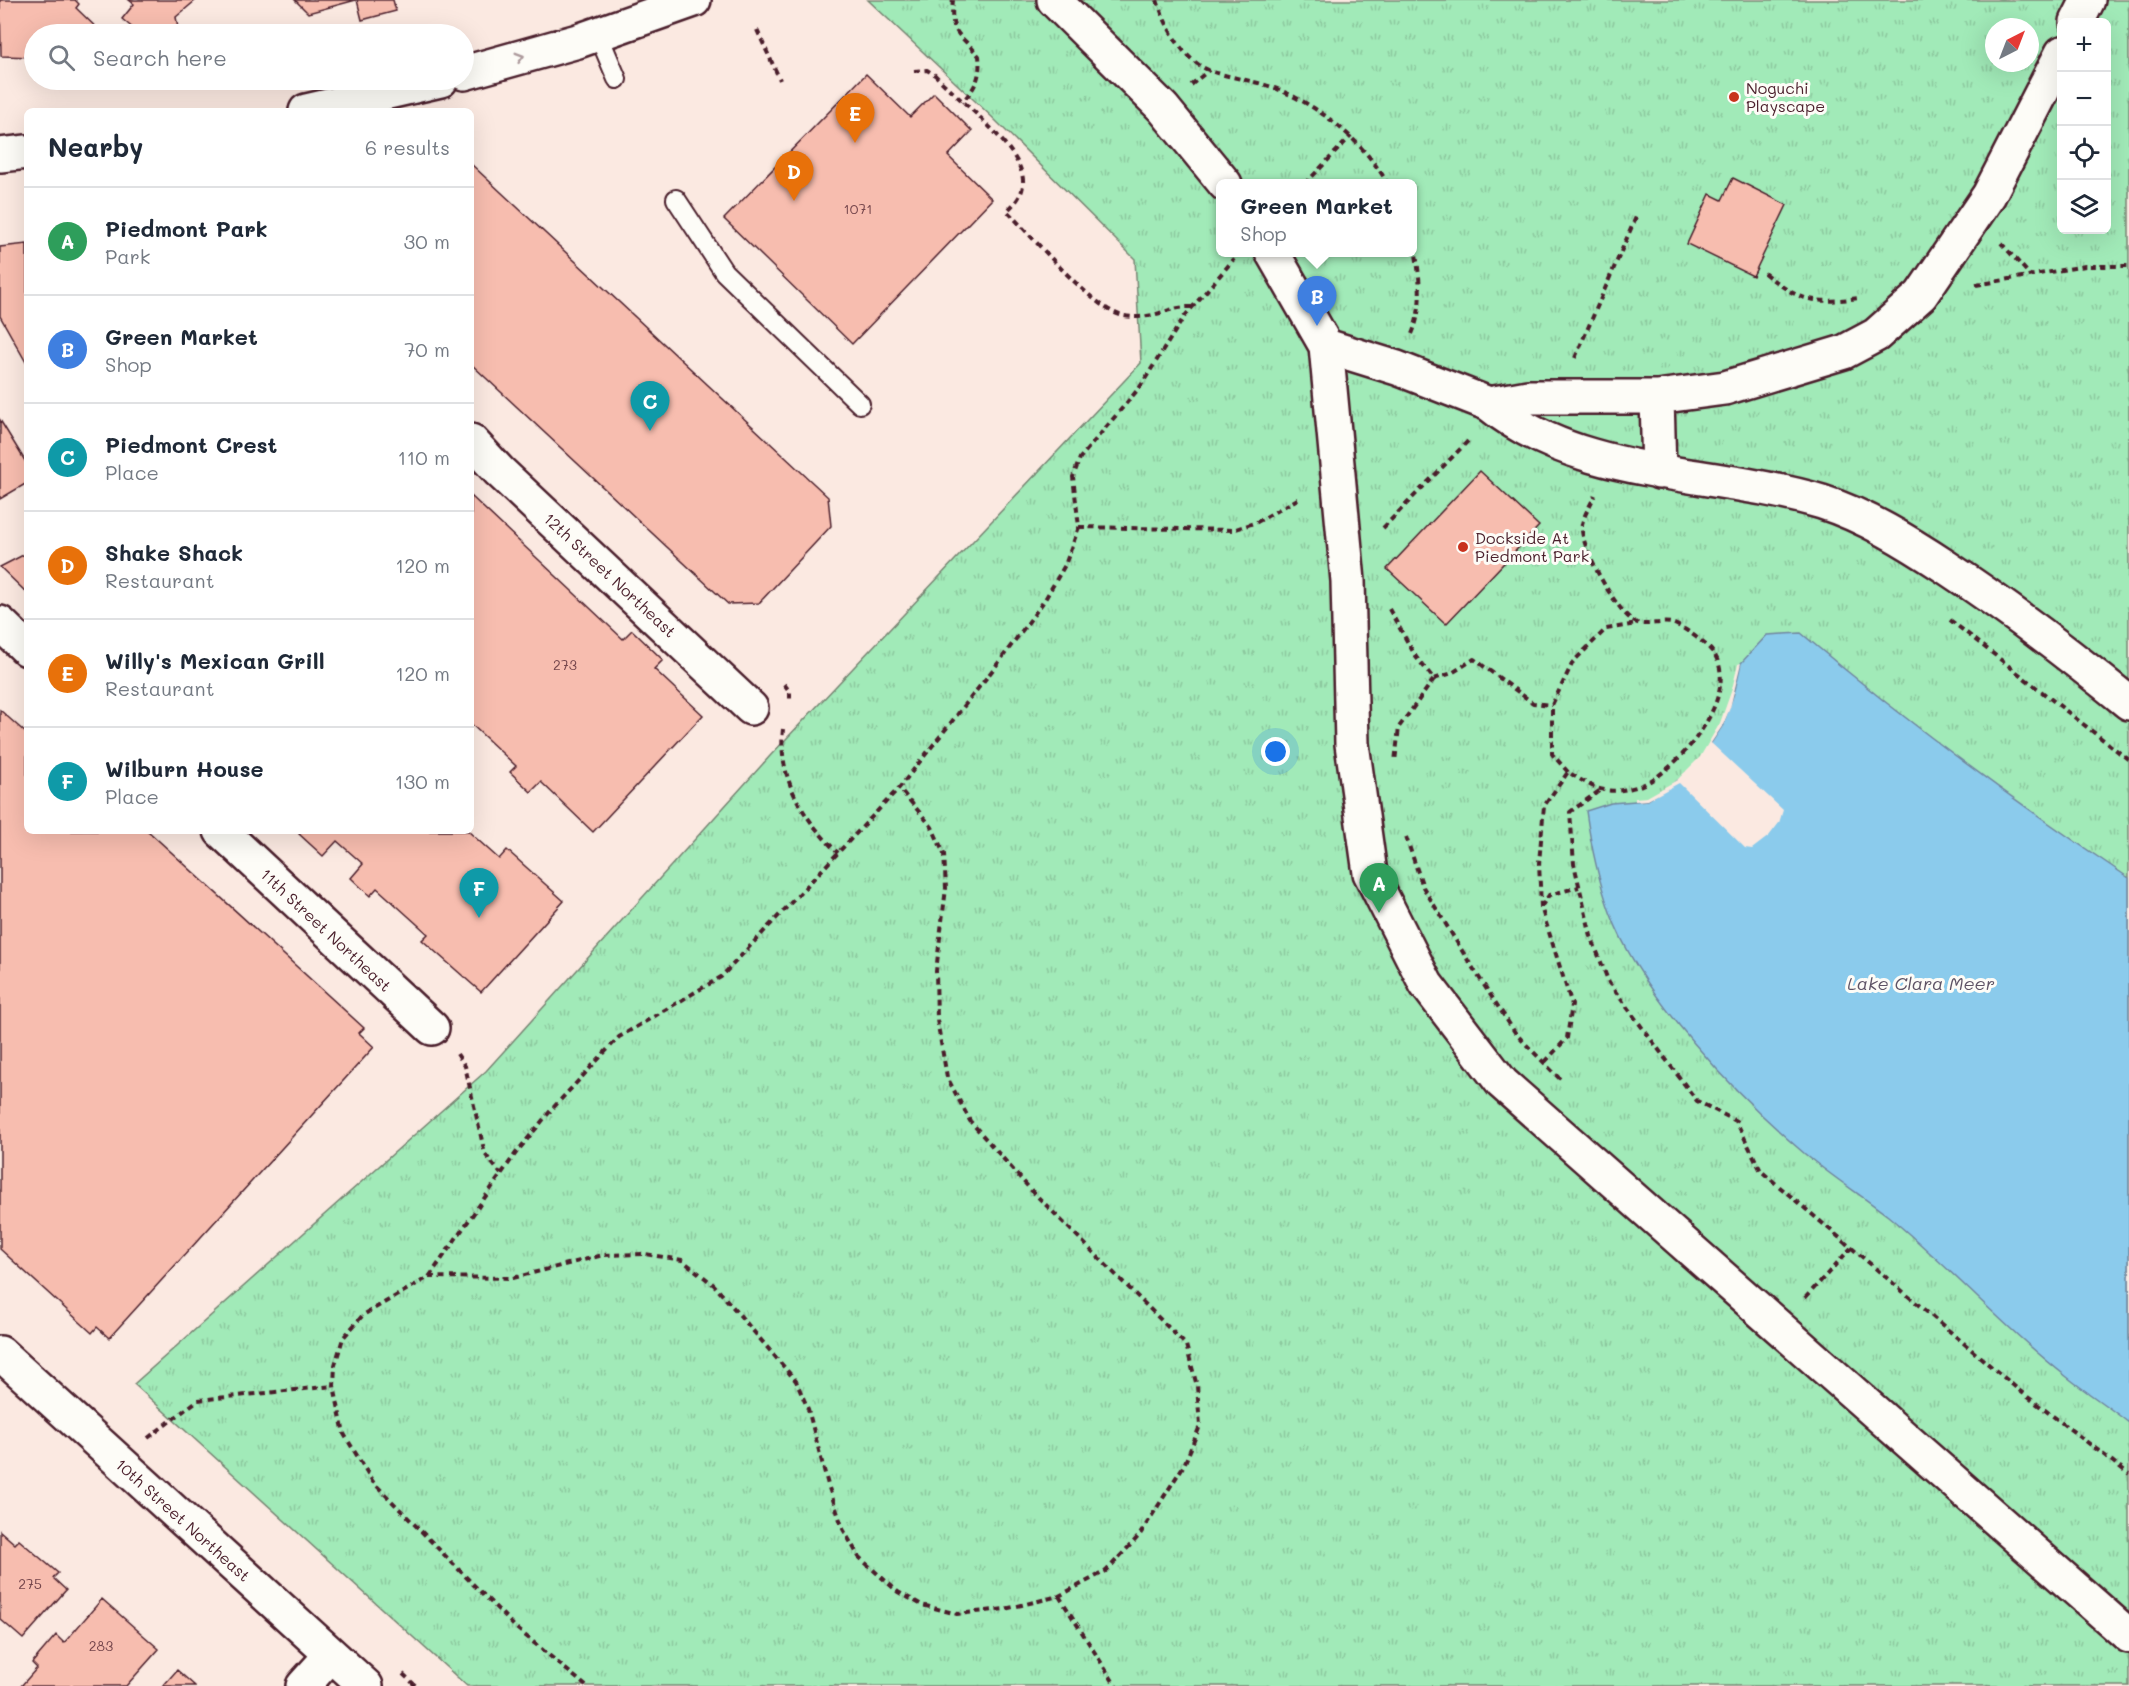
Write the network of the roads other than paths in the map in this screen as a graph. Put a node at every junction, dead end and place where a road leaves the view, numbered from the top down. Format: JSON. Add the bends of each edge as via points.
{"nodes":[{"id":1,"x":694,"y":0,"type":"edge"},
{"id":2,"x":1054,"y":0,"type":"edge"},
{"id":3,"x":2088,"y":0,"type":"edge"},
{"id":4,"x":2079,"y":18,"type":"edge"},
{"id":5,"x":598,"y":34,"type":"junction"},
{"id":6,"x":2057,"y":61,"type":"edge"},
{"id":7,"x":474,"y":70,"type":"edge"},
{"id":8,"x":617,"y":79,"type":"dead end"},
{"id":9,"x":397,"y":90,"type":"edge"},
{"id":10,"x":319,"y":108,"type":"edge"},
{"id":11,"x":24,"y":152,"type":"edge"},
{"id":12,"x":0,"y":155,"type":"edge"},
{"id":13,"x":1222,"y":179,"type":"edge"},
{"id":14,"x":676,"y":200,"type":"dead end"},
{"id":15,"x":1275,"y":257,"type":"edge"},
{"id":16,"x":1326,"y":346,"type":"junction"},
{"id":17,"x":1657,"y":397,"type":"junction"},
{"id":18,"x":860,"y":404,"type":"dead end"},
{"id":19,"x":1489,"y":404,"type":"junction"},
{"id":20,"x":474,"y":444,"type":"edge"},
{"id":21,"x":1659,"y":472,"type":"junction"},
{"id":22,"x":0,"y":623,"type":"edge"},
{"id":23,"x":24,"y":645,"type":"edge"},
{"id":24,"x":2129,"y":703,"type":"edge"},
{"id":25,"x":752,"y":708,"type":"dead end"},
{"id":26,"x":224,"y":834,"type":"edge"},
{"id":27,"x":432,"y":1028,"type":"road end"},
{"id":28,"x":0,"y":1353,"type":"edge"},
{"id":29,"x":2129,"y":1636,"type":"edge"},
{"id":30,"x":331,"y":1655,"type":"junction"},
{"id":31,"x":303,"y":1686,"type":"edge"},
{"id":32,"x":366,"y":1686,"type":"edge"}],
"edges":[{"from":1,"to":5,"type":"street"},
{"from":2,"to":13,"type":"street","via":[[1162,108]]},
{"from":3,"to":4,"type":"street"},
{"from":7,"to":5,"type":"street","one_way":true},
{"from":5,"to":8,"type":"lane"},
{"from":6,"to":17,"type":"street","via":[[1989,195],[1921,295],[1876,335],[1844,352],[1725,388]]},
{"from":9,"to":10,"type":"street"},
{"from":11,"to":12,"type":"street"},
{"from":14,"to":18,"type":"lane","via":[[724,272]]},
{"from":15,"to":16,"type":"street"},
{"from":16,"to":19,"type":"street","via":[[1397,368]]},
{"from":16,"to":29,"type":"street","via":[[1348,581],[1352,744],[1370,873],[1426,984],[1502,1083]]},
{"from":17,"to":19,"type":"street","via":[[1528,397]]},
{"from":17,"to":21,"type":"street"},
{"from":19,"to":21,"type":"street","via":[[1532,434]]},
{"from":20,"to":25,"type":"street","name":"12th Street Northeast"},
{"from":21,"to":24,"type":"street","via":[[1754,486],[1822,502],[1864,519],[2000,602]]},
{"from":22,"to":23,"type":"street"},
{"from":26,"to":27,"type":"street","name":"11th Street Northeast"},
{"from":28,"to":30,"type":"street","name":"10th Street Northeast"},
{"from":30,"to":31,"type":"street"},
{"from":30,"to":32,"type":"street","name":"10th Street Northeast"}]}
